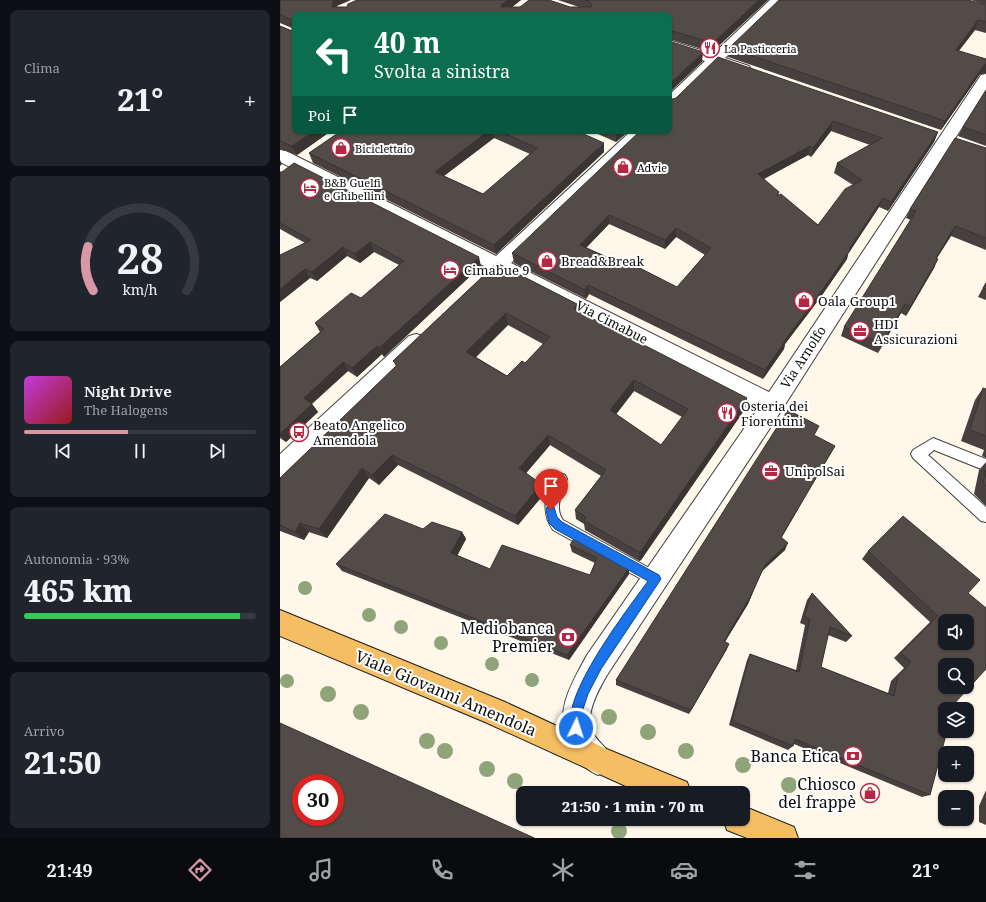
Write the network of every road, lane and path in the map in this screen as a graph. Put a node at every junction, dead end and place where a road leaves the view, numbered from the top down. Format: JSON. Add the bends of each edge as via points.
{"nodes":[{"id":1,"x":778,"y":0,"type":"edge"},
{"id":2,"x":672,"y":45,"type":"edge"},
{"id":3,"x":715,"y":59,"type":"junction"},
{"id":4,"x":756,"y":74,"type":"edge"},
{"id":5,"x":986,"y":78,"type":"edge"},
{"id":6,"x":672,"y":100,"type":"edge"},
{"id":7,"x":634,"y":134,"type":"edge"},
{"id":8,"x":294,"y":161,"type":"edge"},
{"id":9,"x":498,"y":264,"type":"junction"},
{"id":10,"x":475,"y":286,"type":"edge"},
{"id":11,"x":430,"y":328,"type":"edge"},
{"id":12,"x":772,"y":403,"type":"junction"},
{"id":13,"x":986,"y":465,"type":"edge"},
{"id":14,"x":280,"y":469,"type":"edge"},
{"id":15,"x":560,"y":479,"type":"dead end"},
{"id":16,"x":986,"y":516,"type":"edge"},
{"id":17,"x":655,"y":579,"type":"junction"},
{"id":18,"x":280,"y":623,"type":"edge"},
{"id":19,"x":599,"y":760,"type":"junction"},
{"id":20,"x":660,"y":786,"type":"edge"},
{"id":21,"x":750,"y":824,"type":"edge"},
{"id":22,"x":783,"y":838,"type":"edge"}],
"edges":[{"from":1,"to":3,"type":"street"},
{"from":2,"to":3,"type":"street"},
{"from":3,"to":4,"type":"street"},
{"from":3,"to":6,"type":"street"},
{"from":5,"to":12,"type":"street","name":"Via Arnolfo"},
{"from":7,"to":9,"type":"street","via":[[610,147]]},
{"from":8,"to":9,"type":"street","name":"Via Cimabue"},
{"from":9,"to":10,"type":"street"},
{"from":9,"to":12,"type":"street","name":"Via Cimabue"},
{"from":11,"to":14,"type":"street"},
{"from":12,"to":17,"type":"street","name":"Via Arnolfo"},
{"from":13,"to":16,"type":"lane","via":[[933,444],[918,454]]},
{"from":15,"to":17,"type":"lane","via":[[552,500],[553,520]]},
{"from":17,"to":19,"type":"street","name":"Via Arnolfo","via":[[597,665],[583,692],[576,728],[581,742]]},
{"from":18,"to":19,"type":"main road","name":"Viale Giovanni Amendola","via":[[495,712]]},
{"from":19,"to":20,"type":"main road","name":"Viale Giovanni Amendola"},
{"from":21,"to":22,"type":"main road"}]}
